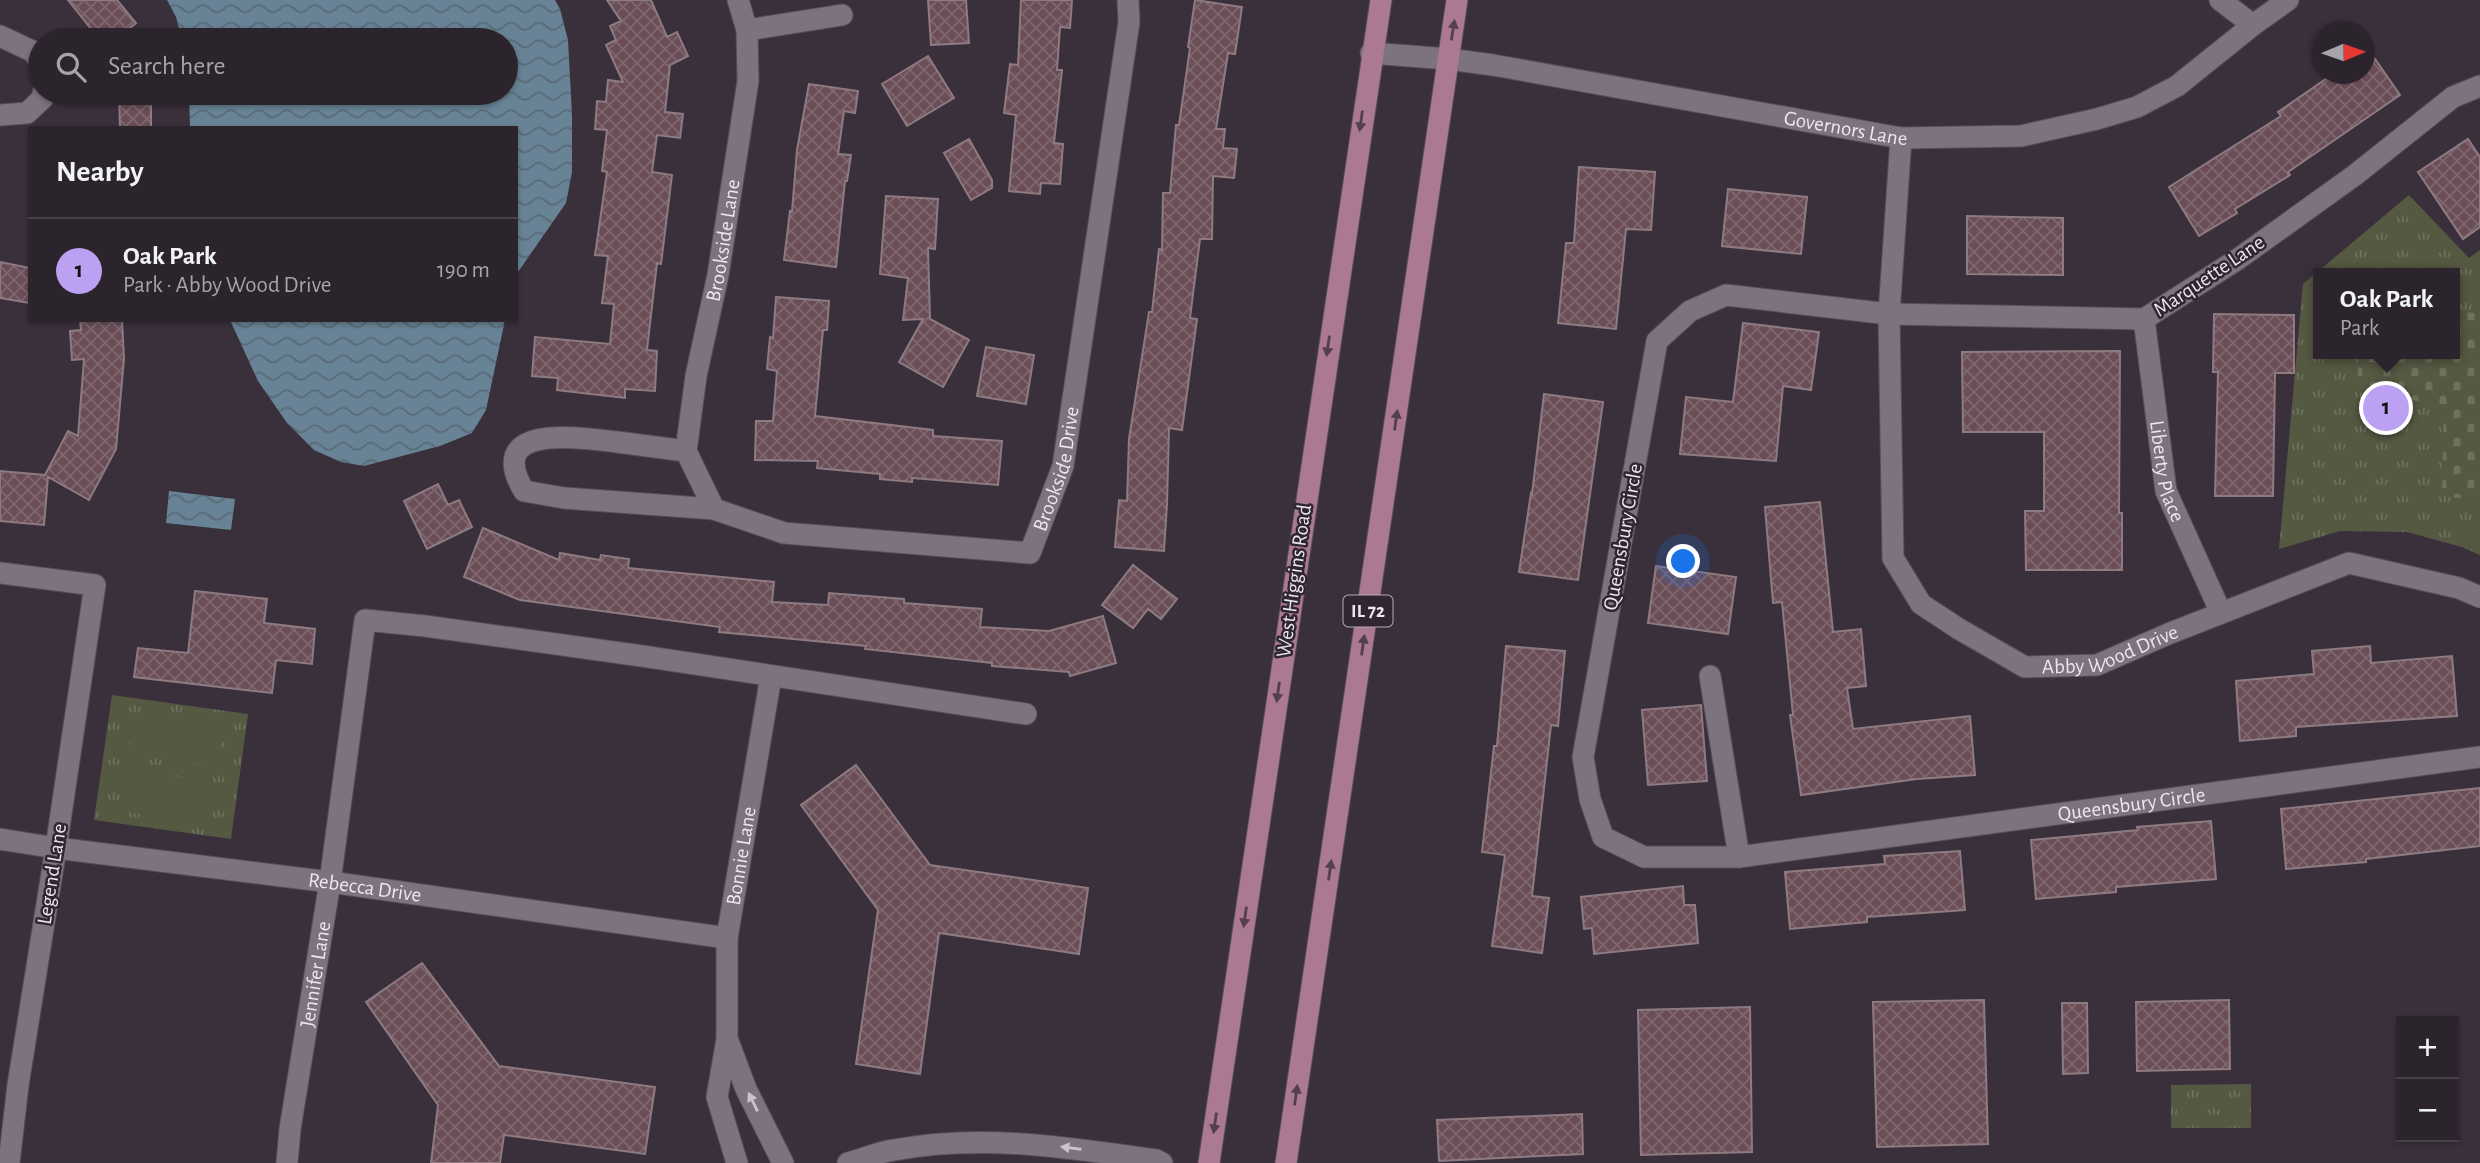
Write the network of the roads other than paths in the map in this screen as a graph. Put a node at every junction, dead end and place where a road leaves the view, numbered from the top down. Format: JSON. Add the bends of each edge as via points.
{"nodes":[{"id":1,"x":738,"y":0,"type":"edge"},
{"id":2,"x":1128,"y":0,"type":"edge"},
{"id":3,"x":1381,"y":0,"type":"edge"},
{"id":4,"x":1457,"y":0,"type":"edge"},
{"id":5,"x":2220,"y":0,"type":"edge"},
{"id":6,"x":2288,"y":0,"type":"edge"},
{"id":7,"x":842,"y":15,"type":"dead end"},
{"id":8,"x":2253,"y":25,"type":"junction"},
{"id":9,"x":747,"y":30,"type":"junction"},
{"id":10,"x":0,"y":36,"type":"edge"},
{"id":11,"x":28,"y":49,"type":"edge"},
{"id":12,"x":1371,"y":53,"type":"junction"},
{"id":13,"x":1448,"y":59,"type":"junction"},
{"id":14,"x":2480,"y":86,"type":"edge"},
{"id":15,"x":36,"y":105,"type":"edge"},
{"id":16,"x":0,"y":115,"type":"edge"},
{"id":17,"x":1901,"y":138,"type":"junction"},
{"id":18,"x":1889,"y":314,"type":"junction"},
{"id":19,"x":2144,"y":319,"type":"junction"},
{"id":20,"x":687,"y":451,"type":"junction"},
{"id":21,"x":714,"y":509,"type":"junction"},
{"id":22,"x":0,"y":573,"type":"edge"},
{"id":23,"x":2480,"y":597,"type":"edge"},
{"id":24,"x":2221,"y":613,"type":"junction"},
{"id":25,"x":771,"y":676,"type":"junction"},
{"id":26,"x":1710,"y":676,"type":"dead end"},
{"id":27,"x":1026,"y":714,"type":"dead end"},
{"id":28,"x":2480,"y":757,"type":"edge"},
{"id":29,"x":0,"y":839,"type":"edge"},
{"id":30,"x":56,"y":848,"type":"junction"},
{"id":31,"x":1739,"y":857,"type":"junction"},
{"id":32,"x":330,"y":882,"type":"junction"},
{"id":33,"x":727,"y":938,"type":"junction"},
{"id":34,"x":727,"y":1039,"type":"junction"},
{"id":35,"x":9,"y":1163,"type":"edge"},
{"id":36,"x":287,"y":1163,"type":"edge"},
{"id":37,"x":737,"y":1163,"type":"edge"},
{"id":38,"x":783,"y":1163,"type":"edge"},
{"id":39,"x":848,"y":1163,"type":"edge"},
{"id":40,"x":1162,"y":1163,"type":"edge"},
{"id":41,"x":1209,"y":1163,"type":"edge"},
{"id":42,"x":1286,"y":1163,"type":"edge"}],
"edges":[{"from":1,"to":9,"type":"street","name":"Brookside Lane"},
{"from":2,"to":21,"type":"street","name":"Brookside Drive","via":[[1129,22],[1063,466],[1030,553],[784,533]]},
{"from":3,"to":12,"type":"main road","name":"West Higgins Road"},
{"from":13,"to":4,"type":"main road","number":"IL 72","one_way":true},
{"from":5,"to":8,"type":"street"},
{"from":6,"to":8,"type":"street","name":"Governors Lane"},
{"from":7,"to":9,"type":"street"},
{"from":8,"to":17,"type":"street","name":"Governors Lane","via":[[2177,86],[2137,107],[2097,120],[2021,136]]},
{"from":9,"to":20,"type":"street","name":"Brookside Lane","via":[[748,81]]},
{"from":10,"to":11,"type":"street"},
{"from":12,"to":13,"type":"street","name":"Governors Lane"},
{"from":12,"to":41,"type":"main road","name":"West Higgins Road","one_way":true},
{"from":13,"to":17,"type":"street","name":"Governors Lane"},
{"from":42,"to":13,"type":"main road","number":"IL 72","one_way":true},
{"from":14,"to":19,"type":"street","name":"Marquette Lane","via":[[2454,97],[2238,259]]},
{"from":15,"to":16,"type":"street","via":[[27,113]]},
{"from":17,"to":18,"type":"street","name":"Abby Wood Drive"},
{"from":18,"to":19,"type":"street","name":"Marquette Lane"},
{"from":18,"to":24,"type":"street","name":"Abby Wood Drive","via":[[1893,558],[1921,604],[2025,667],[2097,665]]},
{"from":18,"to":31,"type":"street","name":"Queensbury Circle","via":[[1726,295],[1690,311],[1657,341],[1583,757],[1603,837],[1644,857]]},
{"from":19,"to":24,"type":"street","name":"Liberty Place","via":[[2166,491]]},
{"from":20,"to":21,"type":"street"},
{"from":20,"to":21,"type":"street","via":[[572,437],[543,438],[523,444],[516,456],[515,476],[524,491],[564,498]]},
{"from":22,"to":30,"type":"street","name":"Legend Lane","via":[[95,585]]},
{"from":23,"to":24,"type":"street","name":"Abby Wood Drive","via":[[2349,563]]},
{"from":25,"to":27,"type":"street"},
{"from":25,"to":32,"type":"street","name":"Jennifer Lane","via":[[365,620]]},
{"from":25,"to":33,"type":"street","name":"Bonnie Lane"},
{"from":26,"to":31,"type":"street"},
{"from":28,"to":31,"type":"street","name":"Queensbury Circle"},
{"from":29,"to":30,"type":"street","name":"Rebecca Drive"},
{"from":30,"to":32,"type":"street","name":"Rebecca Drive"},
{"from":30,"to":35,"type":"street","name":"Legend Lane"},
{"from":32,"to":33,"type":"street","name":"Rebecca Drive"},
{"from":32,"to":36,"type":"street","name":"Jennifer Lane"},
{"from":33,"to":34,"type":"street","name":"Bonnie Lane"},
{"from":34,"to":37,"type":"street","name":"Bonnie Lane","via":[[717,1097]]},
{"from":38,"to":34,"type":"street","name":"Bonnie Lane","one_way":true},
{"from":40,"to":39,"type":"street","one_way":true,"via":[[1043,1144],[975,1142],[894,1150]]}]}
